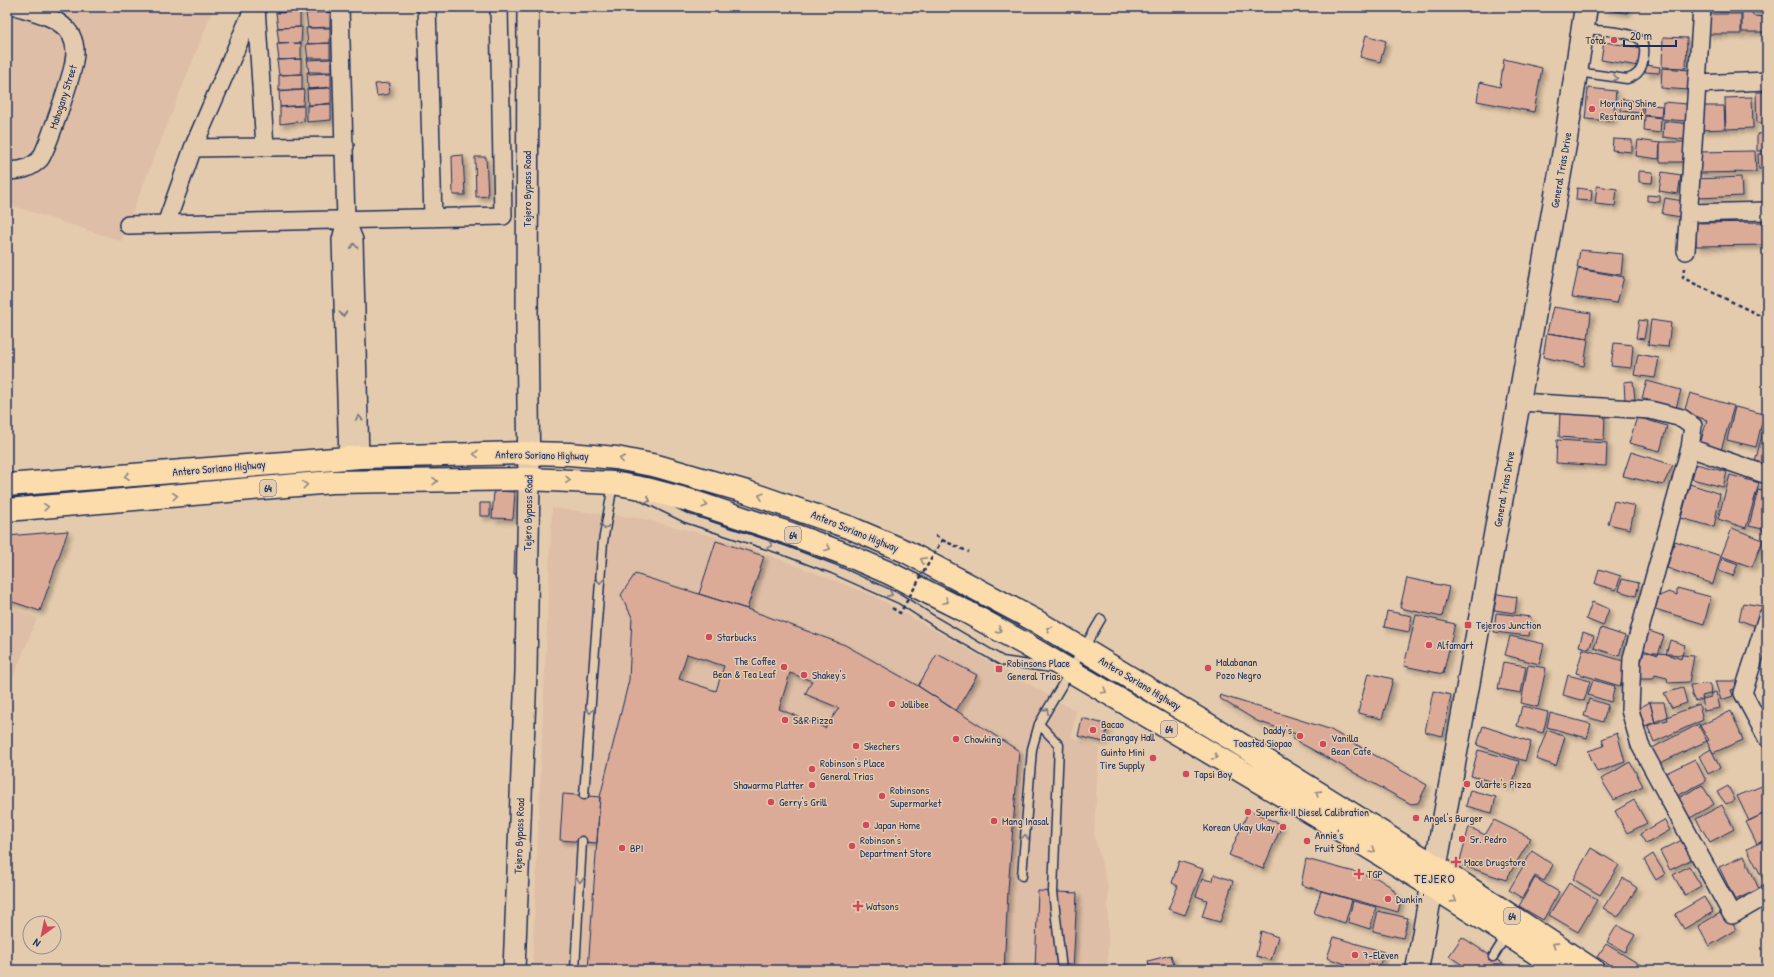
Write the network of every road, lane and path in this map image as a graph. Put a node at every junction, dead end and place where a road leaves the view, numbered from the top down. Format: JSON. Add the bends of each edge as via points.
{"nodes":[{"id":1,"x":18,"y":7,"type":"edge"},
{"id":2,"x":255,"y":7,"type":"edge"},
{"id":3,"x":340,"y":7,"type":"edge"},
{"id":4,"x":427,"y":7,"type":"edge"},
{"id":5,"x":499,"y":7,"type":"edge"},
{"id":6,"x":528,"y":7,"type":"edge"},
{"id":7,"x":1586,"y":7,"type":"edge"},
{"id":8,"x":1702,"y":7,"type":"edge"},
{"id":9,"x":1583,"y":29,"type":"junction"},
{"id":10,"x":1576,"y":72,"type":"junction"},
{"id":11,"x":1767,"y":81,"type":"edge"},
{"id":12,"x":1697,"y":84,"type":"junction"},
{"id":13,"x":345,"y":146,"type":"junction"},
{"id":14,"x":265,"y":147,"type":"junction"},
{"id":15,"x":193,"y":148,"type":"junction"},
{"id":16,"x":7,"y":170,"type":"edge"},
{"id":17,"x":1767,"y":211,"type":"edge"},
{"id":18,"x":1689,"y":213,"type":"junction"},
{"id":19,"x":433,"y":218,"type":"junction"},
{"id":20,"x":346,"y":220,"type":"junction"},
{"id":21,"x":166,"y":224,"type":"junction"},
{"id":22,"x":128,"y":225,"type":"dead end"},
{"id":23,"x":1686,"y":251,"type":"joint"},
{"id":24,"x":1767,"y":319,"type":"edge"},
{"id":25,"x":1520,"y":402,"type":"junction"},
{"id":26,"x":1690,"y":448,"type":"junction"},
{"id":27,"x":528,"y":453,"type":"junction"},
{"id":28,"x":354,"y":458,"type":"junction"},
{"id":29,"x":1767,"y":475,"type":"edge"},
{"id":30,"x":529,"y":479,"type":"junction"},
{"id":31,"x":613,"y":483,"type":"junction"},
{"id":32,"x":7,"y":485,"type":"edge"},
{"id":33,"x":7,"y":510,"type":"edge"},
{"id":34,"x":935,"y":535,"type":"dead end"},
{"id":35,"x":942,"y":540,"type":"junction"},
{"id":36,"x":969,"y":552,"type":"dead end"},
{"id":37,"x":892,"y":608,"type":"dead end"},
{"id":38,"x":1101,"y":618,"type":"dead end"},
{"id":39,"x":1766,"y":627,"type":"edge"},
{"id":40,"x":1083,"y":648,"type":"junction"},
{"id":41,"x":1070,"y":671,"type":"junction"},
{"id":42,"x":1039,"y":724,"type":"junction"},
{"id":43,"x":1767,"y":738,"type":"edge"},
{"id":44,"x":584,"y":795,"type":"dead end"},
{"id":45,"x":582,"y":841,"type":"dead end"},
{"id":46,"x":1022,"y":876,"type":"dead end"},
{"id":47,"x":1435,"y":877,"type":"junction"},
{"id":48,"x":1767,"y":895,"type":"edge"},
{"id":49,"x":1508,"y":934,"type":"junction"},
{"id":50,"x":1493,"y":957,"type":"dead end"},
{"id":51,"x":514,"y":970,"type":"edge"},
{"id":52,"x":575,"y":970,"type":"edge"},
{"id":53,"x":1062,"y":970,"type":"edge"},
{"id":54,"x":1418,"y":970,"type":"edge"},
{"id":55,"x":1562,"y":970,"type":"edge"},
{"id":56,"x":1594,"y":970,"type":"edge"}],
"edges":[{"from":1,"to":16,"type":"street","name":"Mahogany Street","via":[[45,15],[60,24],[73,41],[74,62],[41,157],[30,167]]},
{"from":2,"to":14,"type":"street"},
{"from":2,"to":15,"type":"street"},
{"from":3,"to":13,"type":"street"},
{"from":4,"to":19,"type":"street"},
{"from":5,"to":19,"type":"street","via":[[503,216]]},
{"from":6,"to":27,"type":"street","name":"Tejero Bypass Road"},
{"from":7,"to":9,"type":"main road","name":"General Trias Drive"},
{"from":8,"to":12,"type":"street"},
{"from":9,"to":10,"type":"main road","name":"General Trias Drive"},
{"from":10,"to":9,"type":"lane","one_way":true,"via":[[1627,79],[1635,77],[1642,70],[1645,49],[1640,40],[1630,35]]},
{"from":10,"to":25,"type":"main road","name":"General Trias Drive","via":[[1566,145]]},
{"from":11,"to":12,"type":"street"},
{"from":12,"to":18,"type":"street"},
{"from":13,"to":14,"type":"street"},
{"from":13,"to":20,"type":"street"},
{"from":14,"to":15,"type":"street"},
{"from":15,"to":21,"type":"street"},
{"from":17,"to":18,"type":"street"},
{"from":18,"to":23,"type":"street"},
{"from":19,"to":20,"type":"street"},
{"from":20,"to":21,"type":"street"},
{"from":20,"to":28,"type":"street","via":[[341,240],[349,274]]},
{"from":21,"to":22,"type":"street"},
{"from":23,"to":24,"type":"path","via":[[1683,278]]},
{"from":25,"to":26,"type":"street","via":[[1650,410],[1682,418],[1693,426]]},
{"from":25,"to":47,"type":"main road","name":"General Trias Drive"},
{"from":26,"to":29,"type":"street"},
{"from":26,"to":48,"type":"street","via":[[1632,658],[1630,710],[1640,745],[1732,915]]},
{"from":27,"to":28,"type":"main road","name":"Antero Soriano Highway","number":"64","one_way":true},
{"from":27,"to":30,"type":"street","name":"Tejero Bypass Road"},
{"from":40,"to":27,"type":"main road","name":"Antero Soriano Highway","number":"64","one_way":true,"via":[[907,552],[818,516],[657,466],[616,458]]},
{"from":28,"to":32,"type":"main road","name":"Antero Soriano Highway","number":"64","one_way":true},
{"from":30,"to":31,"type":"main road","name":"Antero Soriano Highway","number":"64","one_way":true},
{"from":33,"to":30,"type":"main road","name":"Antero Soriano Highway","number":"64","one_way":true,"via":[[332,482]]},
{"from":30,"to":51,"type":"street","name":"Tejero Bypass Road","via":[[526,672]]},
{"from":31,"to":41,"type":"main road","name":"Antero Soriano Highway","number":"64","one_way":true,"via":[[688,500],[840,552],[890,573],[965,611]]},
{"from":31,"to":44,"type":"lane","one_way":true,"via":[[603,542]]},
{"from":34,"to":35,"type":"path","bridge":true},
{"from":35,"to":36,"type":"path"},
{"from":35,"to":37,"type":"path","bridge":true,"via":[[900,613]]},
{"from":38,"to":40,"type":"lane"},
{"from":39,"to":43,"type":"street","via":[[1743,693]]},
{"from":40,"to":41,"type":"lane"},
{"from":47,"to":40,"type":"main road","name":"Antero Soriano Highway","number":"64","one_way":true},
{"from":42,"to":41,"type":"lane","one_way":true},
{"from":41,"to":47,"type":"main road","name":"Antero Soriano Highway","number":"64","one_way":true},
{"from":46,"to":42,"type":"lane","one_way":true,"via":[[1032,749]]},
{"from":42,"to":53,"type":"lane","via":[[1059,745],[1052,892]]},
{"from":45,"to":52,"type":"lane","one_way":true},
{"from":47,"to":49,"type":"main road","name":"Antero Soriano Highway","number":"64","one_way":true},
{"from":47,"to":54,"type":"main road","name":"General Trias Drive"},
{"from":56,"to":47,"type":"main road","name":"Antero Soriano Highway","number":"64","one_way":true},
{"from":49,"to":50,"type":"lane"},
{"from":49,"to":55,"type":"main road","name":"Antero Soriano Highway","number":"64"}]}
